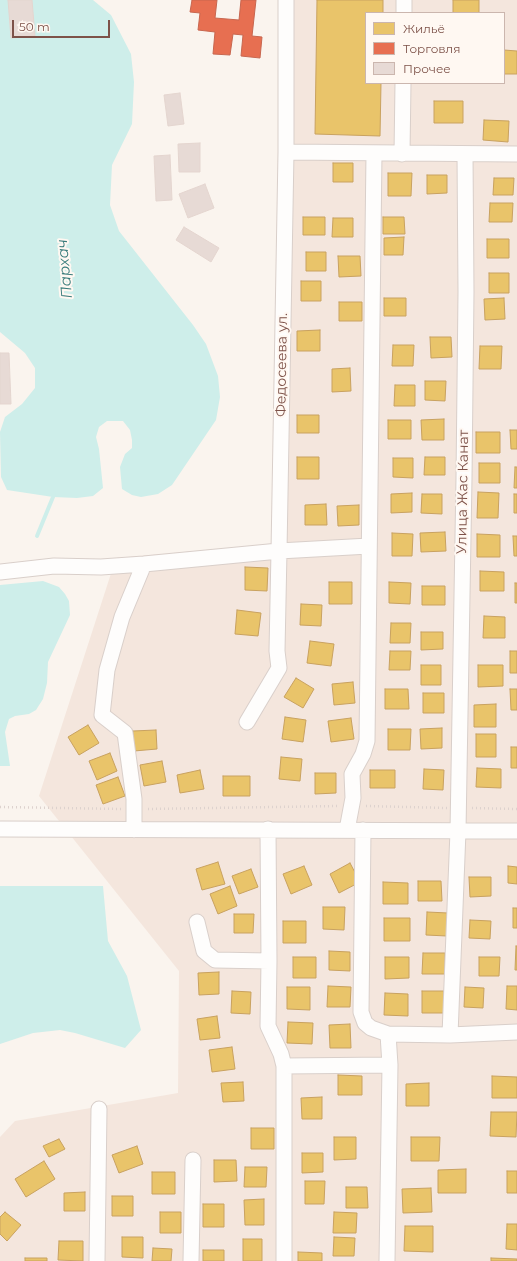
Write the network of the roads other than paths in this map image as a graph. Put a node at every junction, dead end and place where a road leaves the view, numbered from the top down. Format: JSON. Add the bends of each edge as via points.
{"nodes":[{"id":1,"x":286,"y":0,"type":"edge"},
{"id":2,"x":404,"y":0,"type":"edge"},
{"id":3,"x":404,"y":12,"type":"edge"},
{"id":4,"x":403,"y":84,"type":"edge"},
{"id":5,"x":286,"y":152,"type":"junction"},
{"id":6,"x":374,"y":153,"type":"junction"},
{"id":7,"x":402,"y":154,"type":"junction"},
{"id":8,"x":465,"y":154,"type":"junction"},
{"id":9,"x":517,"y":154,"type":"edge"},
{"id":10,"x":369,"y":546,"type":"junction"},
{"id":11,"x":279,"y":551,"type":"junction"},
{"id":12,"x":144,"y":564,"type":"junction"},
{"id":13,"x":0,"y":572,"type":"edge"},
{"id":14,"x":247,"y":722,"type":"dead end"},
{"id":15,"x":0,"y":829,"type":"edge"},
{"id":16,"x":268,"y":829,"type":"junction"},
{"id":17,"x":134,"y":830,"type":"junction"},
{"id":18,"x":347,"y":830,"type":"junction"},
{"id":19,"x":363,"y":830,"type":"junction"},
{"id":20,"x":458,"y":831,"type":"junction"},
{"id":21,"x":517,"y":831,"type":"edge"},
{"id":22,"x":197,"y":922,"type":"dead end"},
{"id":23,"x":269,"y":961,"type":"junction"},
{"id":24,"x":517,"y":1032,"type":"edge"},
{"id":25,"x":388,"y":1034,"type":"junction"},
{"id":26,"x":450,"y":1035,"type":"junction"},
{"id":27,"x":390,"y":1065,"type":"junction"},
{"id":28,"x":284,"y":1066,"type":"junction"},
{"id":29,"x":99,"y":1109,"type":"dead end"},
{"id":30,"x":193,"y":1160,"type":"dead end"},
{"id":31,"x":97,"y":1261,"type":"edge"},
{"id":32,"x":191,"y":1261,"type":"edge"},
{"id":33,"x":284,"y":1261,"type":"edge"},
{"id":34,"x":387,"y":1261,"type":"edge"}],
"edges":[{"from":1,"to":5,"type":"street","name":"Федосеева ул."},
{"from":2,"to":3,"type":"street"},
{"from":4,"to":7,"type":"street"},
{"from":5,"to":6,"type":"street"},
{"from":5,"to":11,"type":"street","name":"Федосеева ул."},
{"from":6,"to":7,"type":"street"},
{"from":6,"to":10,"type":"street"},
{"from":7,"to":8,"type":"street"},
{"from":8,"to":9,"type":"street"},
{"from":8,"to":20,"type":"street","name":"Улица Жас Канат","via":[[466,300]]},
{"from":10,"to":11,"type":"street"},
{"from":10,"to":18,"type":"street","via":[[367,742],[352,774],[353,798]]},
{"from":11,"to":12,"type":"street"},
{"from":11,"to":14,"type":"street","name":"Федосеева ул.","via":[[279,668]]},
{"from":12,"to":13,"type":"street","via":[[100,567],[54,566]]},
{"from":12,"to":17,"type":"street","via":[[122,617],[106,670],[102,715],[125,733],[134,799]]},
{"from":15,"to":17,"type":"street"},
{"from":16,"to":17,"type":"street"},
{"from":16,"to":18,"type":"street"},
{"from":16,"to":23,"type":"street"},
{"from":18,"to":19,"type":"street"},
{"from":19,"to":20,"type":"street"},
{"from":19,"to":25,"type":"street","via":[[361,1012],[365,1023]]},
{"from":20,"to":21,"type":"street"},
{"from":20,"to":26,"type":"street","name":"Улица Жас Канат"},
{"from":22,"to":23,"type":"street","via":[[204,952],[214,960]]},
{"from":23,"to":28,"type":"street","via":[[268,1026]]},
{"from":24,"to":26,"type":"street"},
{"from":25,"to":26,"type":"street"},
{"from":25,"to":27,"type":"street"},
{"from":27,"to":28,"type":"street"},
{"from":27,"to":34,"type":"street"},
{"from":28,"to":33,"type":"street"},
{"from":29,"to":31,"type":"street"},
{"from":30,"to":32,"type":"street"}]}
